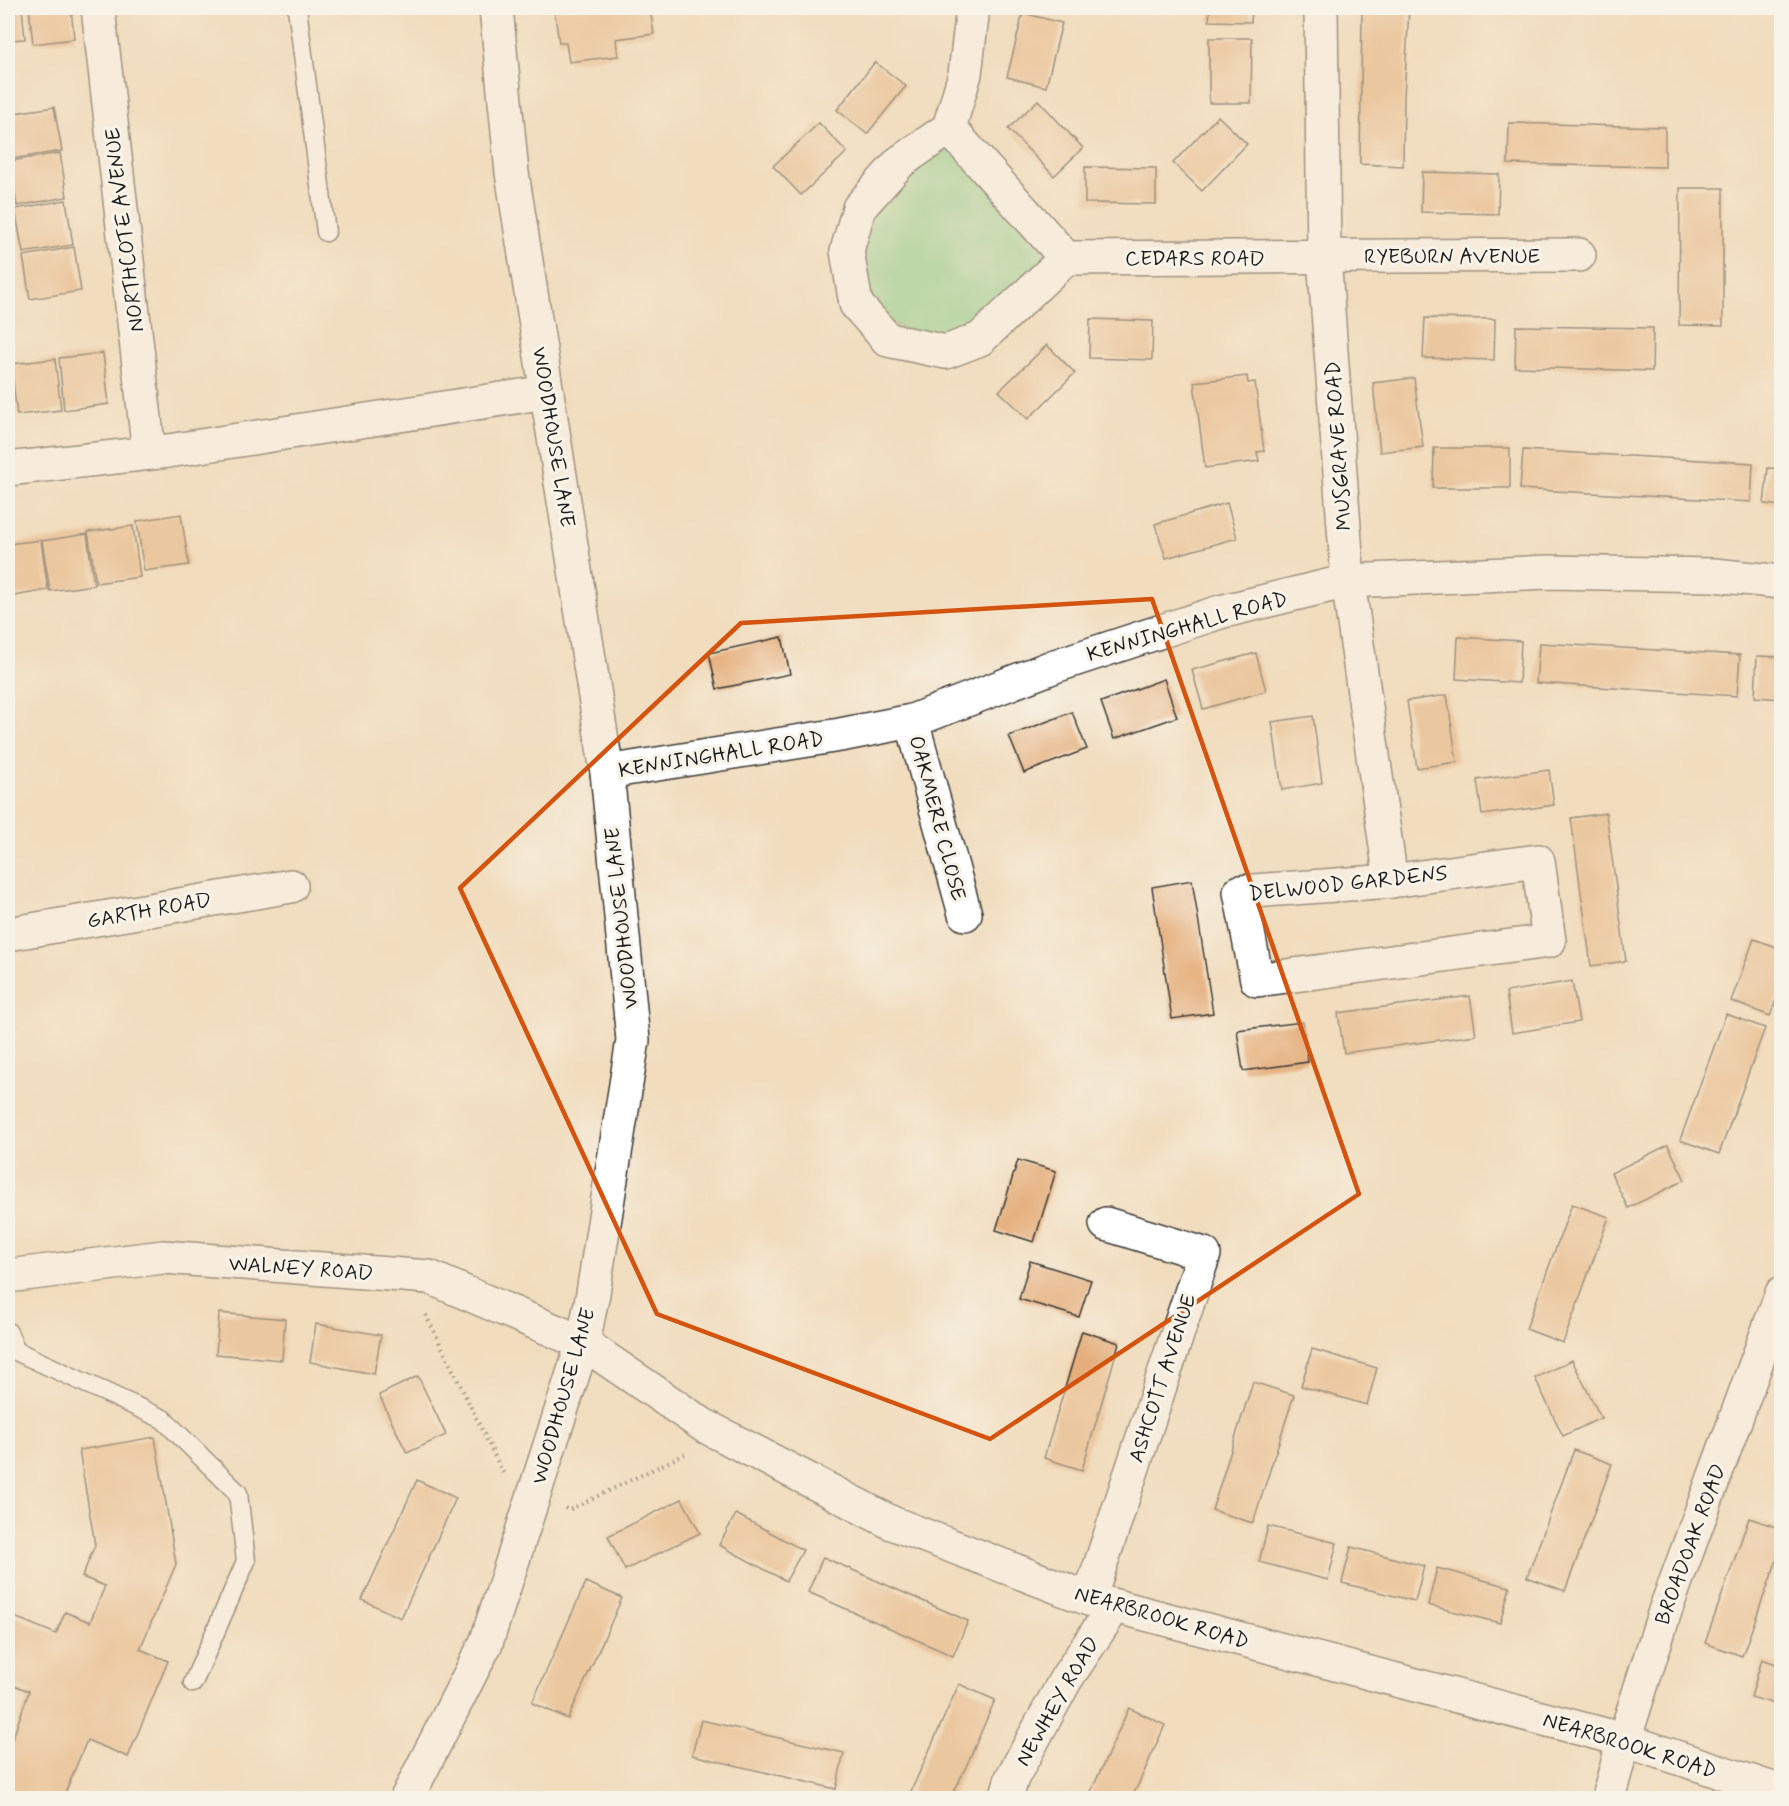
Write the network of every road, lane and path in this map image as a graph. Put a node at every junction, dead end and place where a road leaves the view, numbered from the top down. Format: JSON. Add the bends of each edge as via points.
{"nodes":[{"id":1,"x":98,"y":8,"type":"edge"},
{"id":2,"x":297,"y":8,"type":"edge"},
{"id":3,"x":496,"y":8,"type":"edge"},
{"id":4,"x":974,"y":8,"type":"edge"},
{"id":5,"x":1321,"y":8,"type":"edge"},
{"id":6,"x":949,"y":128,"type":"junction"},
{"id":7,"x":326,"y":232,"type":"dead end"},
{"id":8,"x":1579,"y":255,"type":"dead end"},
{"id":9,"x":1324,"y":257,"type":"junction"},
{"id":10,"x":1066,"y":258,"type":"junction"},
{"id":11,"x":547,"y":392,"type":"junction"},
{"id":12,"x":150,"y":453,"type":"junction"},
{"id":13,"x":8,"y":469,"type":"edge"},
{"id":14,"x":1348,"y":582,"type":"junction"},
{"id":15,"x":1782,"y":582,"type":"edge"},
{"id":16,"x":912,"y":721,"type":"junction"},
{"id":17,"x":607,"y":772,"type":"junction"},
{"id":18,"x":1391,"y":881,"type":"junction"},
{"id":19,"x":291,"y":886,"type":"dead end"},
{"id":20,"x":965,"y":914,"type":"dead end"},
{"id":21,"x":8,"y":934,"type":"edge"},
{"id":22,"x":1106,"y":1224,"type":"dead end"},
{"id":23,"x":8,"y":1276,"type":"edge"},
{"id":24,"x":1782,"y":1293,"type":"edge"},
{"id":25,"x":8,"y":1332,"type":"edge"},
{"id":26,"x":583,"y":1343,"type":"junction"},
{"id":27,"x":1773,"y":1343,"type":"edge"},
{"id":28,"x":1101,"y":1603,"type":"junction"},
{"id":29,"x":193,"y":1683,"type":"dead end"},
{"id":30,"x":1624,"y":1740,"type":"junction"},
{"id":31,"x":1782,"y":1792,"type":"edge"},
{"id":32,"x":407,"y":1798,"type":"edge"},
{"id":33,"x":1006,"y":1798,"type":"edge"},
{"id":34,"x":1608,"y":1798,"type":"edge"}],
"edges":[{"from":1,"to":12,"type":"street","name":"NORTHCOTE AVENUE"},
{"from":2,"to":7,"type":"lane"},
{"from":3,"to":11,"type":"street","name":"WOODHOUSE LANE","via":[[512,173]]},
{"from":4,"to":6,"type":"street","via":[[965,74]]},
{"from":5,"to":9,"type":"street","name":"MUSGRAVE ROAD"},
{"from":6,"to":10,"type":"street"},
{"from":6,"to":10,"type":"street","via":[[900,162],[859,208],[847,251],[856,304],[888,340],[946,352],[980,339]]},
{"from":8,"to":9,"type":"street","name":"RYEBURN AVENUE"},
{"from":9,"to":10,"type":"street","name":"CEDARS ROAD"},
{"from":9,"to":14,"type":"street","name":"MUSGRAVE ROAD"},
{"from":11,"to":12,"type":"street"},
{"from":11,"to":17,"type":"street","name":"WOODHOUSE LANE"},
{"from":12,"to":13,"type":"street"},
{"from":14,"to":15,"type":"street","name":"KENNINGHALL ROAD","via":[[1548,572],[1714,574]]},
{"from":14,"to":16,"type":"street","name":"KENNINGHALL ROAD","via":[[1220,612],[1055,666]]},
{"from":14,"to":18,"type":"street","name":"MUSGRAVE ROAD"},
{"from":16,"to":17,"type":"street","name":"KENNINGHALL ROAD"},
{"from":16,"to":20,"type":"street","name":"OAKMERE CLOSE"},
{"from":17,"to":26,"type":"street","name":"WOODHOUSE LANE","via":[[633,1040]]},
{"from":18,"to":18,"type":"street","name":"DELWOOD GARDENS","via":[[1538,861],[1549,941],[1257,980],[1240,892]]},
{"from":19,"to":21,"type":"street","name":"GARTH ROAD"},
{"from":22,"to":28,"type":"street","name":"ASHCOTT AVENUE","via":[[1204,1254]]},
{"from":23,"to":26,"type":"street","name":"WALNEY ROAD","via":[[163,1257],[429,1277]]},
{"from":24,"to":27,"type":"street","name":"BROADOAK ROAD"},
{"from":25,"to":29,"type":"lane","via":[[16,1351],[163,1419],[238,1493],[246,1561]]},
{"from":26,"to":28,"type":"street","name":"NEARBROOK ROAD","via":[[703,1425],[892,1523]]},
{"from":26,"to":32,"type":"street","name":"WOODHOUSE LANE","via":[[486,1643]]},
{"from":27,"to":30,"type":"street","name":"BROADOAK ROAD","via":[[1665,1611]]},
{"from":28,"to":30,"type":"street","name":"NEARBROOK ROAD"},
{"from":28,"to":33,"type":"street","name":"NEWHEY ROAD","via":[[1066,1679],[1012,1778]]},
{"from":30,"to":31,"type":"street","name":"NEARBROOK ROAD"},
{"from":30,"to":34,"type":"street","name":"BROADOAK ROAD"}]}
